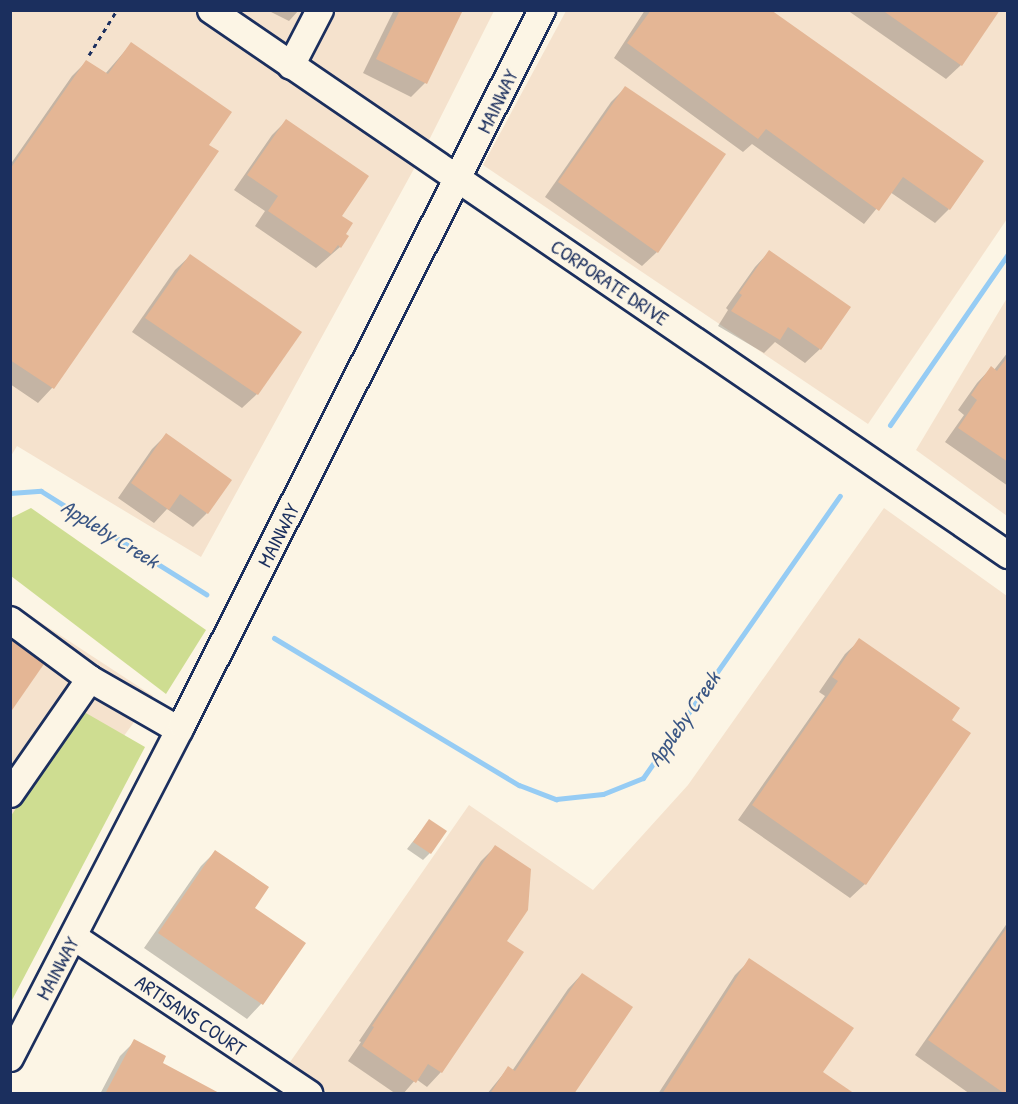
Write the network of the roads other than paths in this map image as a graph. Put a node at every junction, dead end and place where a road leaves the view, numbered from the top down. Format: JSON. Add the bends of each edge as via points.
{"nodes":[{"id":1,"x":211,"y":10,"type":"edge"},
{"id":2,"x":320,"y":10,"type":"edge"},
{"id":3,"x":542,"y":10,"type":"edge"},
{"id":4,"x":291,"y":66,"type":"junction"},
{"id":5,"x":459,"y":179,"type":"junction"},
{"id":6,"x":1008,"y":555,"type":"edge"},
{"id":7,"x":10,"y":620,"type":"edge"},
{"id":8,"x":90,"y":680,"type":"junction"},
{"id":9,"x":179,"y":730,"type":"junction"},
{"id":10,"x":10,"y":794,"type":"edge"},
{"id":11,"x":74,"y":937,"type":"junction"},
{"id":12,"x":10,"y":1058,"type":"edge"},
{"id":13,"x":309,"y":1094,"type":"edge"}],
"edges":[{"from":1,"to":4,"type":"street","name":"CORPORATE DRIVE"},
{"from":2,"to":4,"type":"street"},
{"from":3,"to":5,"type":"street","name":"MAINWAY"},
{"from":4,"to":5,"type":"street","name":"CORPORATE DRIVE"},
{"from":5,"to":6,"type":"street","name":"CORPORATE DRIVE"},
{"from":5,"to":9,"type":"street","name":"MAINWAY"},
{"from":7,"to":8,"type":"street"},
{"from":8,"to":9,"type":"street"},
{"from":8,"to":10,"type":"street"},
{"from":9,"to":11,"type":"street","name":"MAINWAY"},
{"from":11,"to":12,"type":"street","name":"MAINWAY"},
{"from":11,"to":13,"type":"street","name":"ARTISANS COURT"}]}
